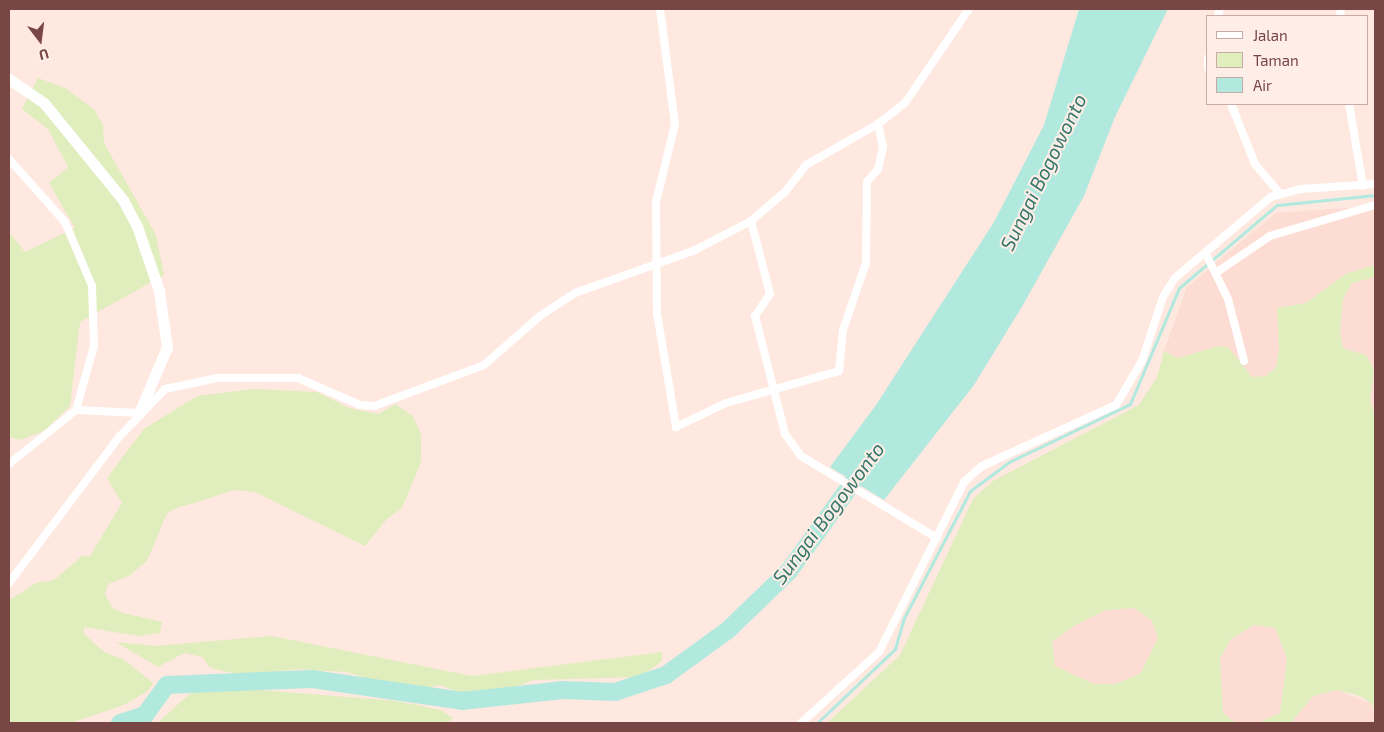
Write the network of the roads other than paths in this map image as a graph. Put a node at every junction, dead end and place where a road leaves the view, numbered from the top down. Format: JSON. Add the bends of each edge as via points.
{"nodes":[{"id":1,"x":660,"y":9,"type":"edge"},
{"id":2,"x":969,"y":9,"type":"edge"},
{"id":3,"x":9,"y":79,"type":"edge"},
{"id":4,"x":1231,"y":105,"type":"edge"},
{"id":5,"x":1349,"y":105,"type":"edge"},
{"id":6,"x":878,"y":124,"type":"junction"},
{"id":7,"x":9,"y":159,"type":"edge"},
{"id":8,"x":1375,"y":184,"type":"edge"},
{"id":9,"x":1363,"y":186,"type":"junction"},
{"id":10,"x":1280,"y":194,"type":"junction"},
{"id":11,"x":1375,"y":205,"type":"edge"},
{"id":12,"x":751,"y":221,"type":"junction"},
{"id":13,"x":1206,"y":254,"type":"junction"},
{"id":14,"x":656,"y":264,"type":"junction"},
{"id":15,"x":1216,"y":269,"type":"junction"},
{"id":16,"x":1244,"y":361,"type":"dead end"},
{"id":17,"x":772,"y":389,"type":"junction"},
{"id":18,"x":76,"y":410,"type":"junction"},
{"id":19,"x":134,"y":413,"type":"junction"},
{"id":20,"x":9,"y":464,"type":"edge"},
{"id":21,"x":936,"y":538,"type":"junction"},
{"id":22,"x":9,"y":582,"type":"edge"},
{"id":23,"x":801,"y":723,"type":"edge"}],
"edges":[{"from":1,"to":14,"type":"street","via":[[675,124],[656,202]]},
{"from":2,"to":6,"type":"street","via":[[905,103]]},
{"from":3,"to":19,"type":"street","via":[[44,103],[123,200],[138,226],[159,291],[167,342],[161,369]]},
{"from":4,"to":10,"type":"street","via":[[1255,164]]},
{"from":5,"to":9,"type":"street"},
{"from":6,"to":12,"type":"street","via":[[806,165],[786,192]]},
{"from":6,"to":17,"type":"street","via":[[883,146],[878,169],[867,185],[866,263],[843,330],[841,367],[836,373]]},
{"from":7,"to":18,"type":"street","via":[[65,222],[92,286],[94,346]]},
{"from":8,"to":9,"type":"street"},
{"from":9,"to":10,"type":"street"},
{"from":10,"to":13,"type":"street"},
{"from":11,"to":15,"type":"street","via":[[1270,236]]},
{"from":12,"to":14,"type":"street","via":[[713,243]]},
{"from":12,"to":17,"type":"street","via":[[770,294],[754,314]]},
{"from":13,"to":15,"type":"street"},
{"from":13,"to":21,"type":"street","via":[[1168,289],[1142,361],[1116,405],[982,466],[959,490]]},
{"from":14,"to":17,"type":"street","via":[[660,348],[676,427],[726,403]]},
{"from":14,"to":19,"type":"street","via":[[576,293],[471,372],[374,406],[360,405],[298,378],[217,378],[165,389]]},
{"from":15,"to":16,"type":"street"},
{"from":17,"to":21,"type":"street","via":[[785,434],[801,456]]},
{"from":18,"to":19,"type":"street"},
{"from":18,"to":20,"type":"street"},
{"from":19,"to":22,"type":"street"},
{"from":21,"to":23,"type":"street","via":[[879,652]]}]}
